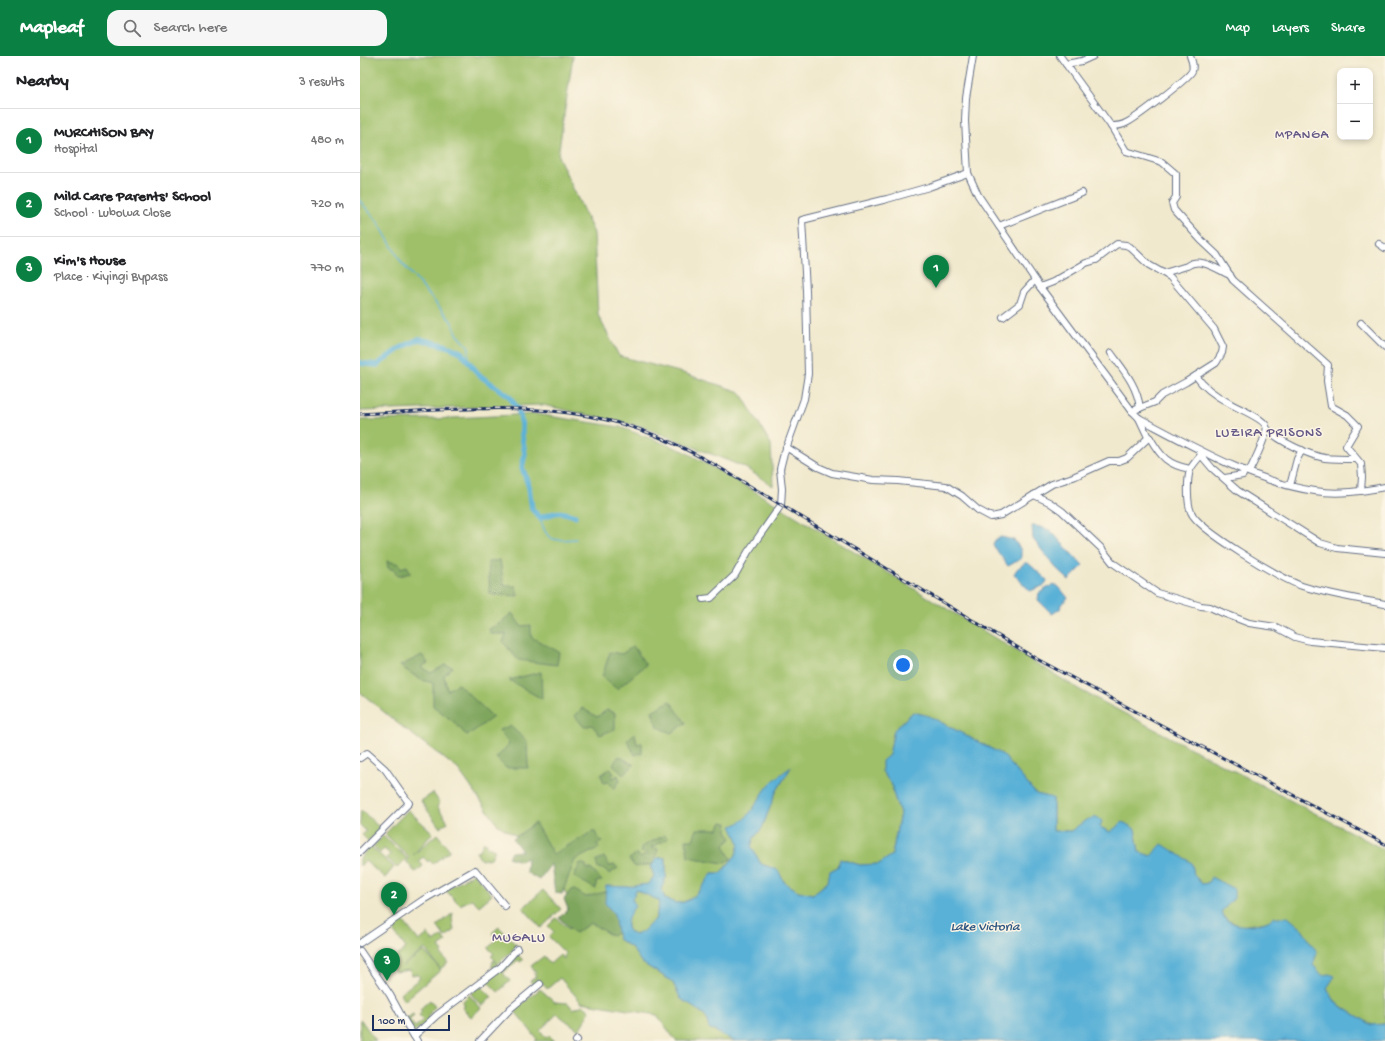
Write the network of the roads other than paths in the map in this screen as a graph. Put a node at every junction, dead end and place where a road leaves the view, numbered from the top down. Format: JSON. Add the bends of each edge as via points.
{"nodes":[{"id":1,"x":973,"y":56,"type":"edge"},
{"id":2,"x":1060,"y":56,"type":"edge"},
{"id":3,"x":1093,"y":56,"type":"edge"},
{"id":4,"x":1190,"y":56,"type":"edge"},
{"id":5,"x":1066,"y":64,"type":"junction"},
{"id":6,"x":1111,"y":126,"type":"junction"},
{"id":7,"x":968,"y":173,"type":"junction"},
{"id":8,"x":1082,"y":193,"type":"dead end"},
{"id":9,"x":999,"y":226,"type":"junction"},
{"id":10,"x":1379,"y":244,"type":"dead end"},
{"id":11,"x":1385,"y":248,"type":"edge"},
{"id":12,"x":1164,"y":273,"type":"junction"},
{"id":13,"x":1230,"y":276,"type":"junction"},
{"id":14,"x":1035,"y":280,"type":"junction"},
{"id":15,"x":1040,"y":287,"type":"junction"},
{"id":16,"x":1003,"y":317,"type":"dead end"},
{"id":17,"x":1361,"y":323,"type":"dead end"},
{"id":18,"x":1385,"y":348,"type":"edge"},
{"id":19,"x":1111,"y":353,"type":"dead end"},
{"id":20,"x":1196,"y":376,"type":"junction"},
{"id":21,"x":1140,"y":408,"type":"junction"},
{"id":22,"x":1132,"y":411,"type":"junction"},
{"id":23,"x":1139,"y":418,"type":"junction"},
{"id":24,"x":1267,"y":429,"type":"junction"},
{"id":25,"x":1264,"y":437,"type":"junction"},
{"id":26,"x":1276,"y":437,"type":"junction"},
{"id":27,"x":1150,"y":438,"type":"junction"},
{"id":28,"x":786,"y":448,"type":"junction"},
{"id":29,"x":1302,"y":450,"type":"junction"},
{"id":30,"x":1201,"y":452,"type":"junction"},
{"id":31,"x":1356,"y":459,"type":"junction"},
{"id":32,"x":1190,"y":469,"type":"junction"},
{"id":33,"x":1247,"y":471,"type":"junction"},
{"id":34,"x":1225,"y":478,"type":"junction"},
{"id":35,"x":1287,"y":485,"type":"junction"},
{"id":36,"x":1385,"y":487,"type":"edge"},
{"id":37,"x":1361,"y":491,"type":"junction"},
{"id":38,"x":1034,"y":495,"type":"junction"},
{"id":39,"x":1385,"y":553,"type":"edge"},
{"id":40,"x":703,"y":599,"type":"dead end"},
{"id":41,"x":1385,"y":604,"type":"edge"},
{"id":42,"x":1385,"y":648,"type":"edge"},
{"id":43,"x":360,"y":758,"type":"edge"},
{"id":44,"x":360,"y":852,"type":"edge"},
{"id":45,"x":505,"y":906,"type":"dead end"},
{"id":46,"x":360,"y":943,"type":"edge"},
{"id":47,"x":517,"y":949,"type":"dead end"},
{"id":48,"x":360,"y":951,"type":"edge"},
{"id":49,"x":540,"y":984,"type":"dead end"},
{"id":50,"x":416,"y":1039,"type":"edge"},
{"id":51,"x":480,"y":1041,"type":"edge"}],
"edges":[{"from":1,"to":7,"type":"street","via":[[966,98]]},
{"from":2,"to":5,"type":"street"},
{"from":3,"to":5,"type":"street"},
{"from":4,"to":6,"type":"street","via":[[1193,65],[1187,78],[1126,123]]},
{"from":5,"to":6,"type":"street"},
{"from":6,"to":13,"type":"street","via":[[1126,151],[1162,162],[1176,174],[1176,197],[1172,203],[1174,210],[1217,255]]},
{"from":7,"to":9,"type":"street","via":[[978,195]]},
{"from":7,"to":28,"type":"street","via":[[915,191],[802,220],[808,374],[804,399]]},
{"from":8,"to":9,"type":"street"},
{"from":9,"to":14,"type":"street"},
{"from":10,"to":11,"type":"street"},
{"from":12,"to":13,"type":"street","via":[[1188,266],[1190,263],[1203,262]]},
{"from":12,"to":15,"type":"street","via":[[1148,266],[1128,245],[1119,244],[1096,260]]},
{"from":12,"to":20,"type":"street","via":[[1208,321],[1222,343],[1222,353],[1216,363]]},
{"from":13,"to":31,"type":"street","via":[[1328,365],[1327,381],[1331,406],[1347,415],[1358,426],[1346,446]]},
{"from":14,"to":15,"type":"street"},
{"from":14,"to":16,"type":"street","via":[[1024,292],[1020,304]]},
{"from":15,"to":22,"type":"street"},
{"from":17,"to":18,"type":"street"},
{"from":19,"to":21,"type":"street","via":[[1134,385]]},
{"from":20,"to":21,"type":"street","via":[[1162,395],[1155,402]]},
{"from":20,"to":24,"type":"street","via":[[1206,388],[1263,422]]},
{"from":21,"to":22,"type":"street"},
{"from":22,"to":23,"type":"street"},
{"from":23,"to":27,"type":"street"},
{"from":23,"to":30,"type":"street"},
{"from":24,"to":25,"type":"street"},
{"from":24,"to":26,"type":"street"},
{"from":25,"to":26,"type":"street"},
{"from":25,"to":33,"type":"street","via":[[1260,452]]},
{"from":26,"to":29,"type":"street"},
{"from":27,"to":32,"type":"street","via":[[1164,458],[1178,467]]},
{"from":27,"to":38,"type":"street","via":[[1127,458],[1108,461],[1052,484]]},
{"from":28,"to":38,"type":"street","via":[[832,473],[873,480],[946,486],[991,517],[1001,515]]},
{"from":28,"to":40,"type":"street","via":[[780,469],[781,505],[735,575],[711,598]]},
{"from":29,"to":31,"type":"street","via":[[1323,458]]},
{"from":29,"to":35,"type":"street","via":[[1291,482]]},
{"from":30,"to":32,"type":"street"},
{"from":30,"to":33,"type":"street"},
{"from":30,"to":34,"type":"street","via":[[1212,468]]},
{"from":31,"to":37,"type":"street","via":[[1361,464]]},
{"from":32,"to":41,"type":"street","via":[[1188,500],[1191,512],[1198,522],[1215,536],[1300,585]]},
{"from":33,"to":34,"type":"street","via":[[1243,475]]},
{"from":33,"to":35,"type":"street"},
{"from":34,"to":39,"type":"street","via":[[1238,491],[1320,543],[1337,548]]},
{"from":35,"to":37,"type":"street","via":[[1316,492]]},
{"from":36,"to":37,"type":"street"},
{"from":38,"to":42,"type":"street","via":[[1062,511],[1113,563],[1157,593],[1210,607],[1250,623],[1276,627],[1310,642]]},
{"from":43,"to":44,"type":"street","via":[[367,753],[385,769],[409,803]]},
{"from":45,"to":46,"type":"street","via":[[475,870],[423,900]]},
{"from":47,"to":50,"type":"street","via":[[501,967],[437,1015]]},
{"from":48,"to":50,"type":"street"},
{"from":49,"to":51,"type":"street","via":[[511,1008]]}]}
